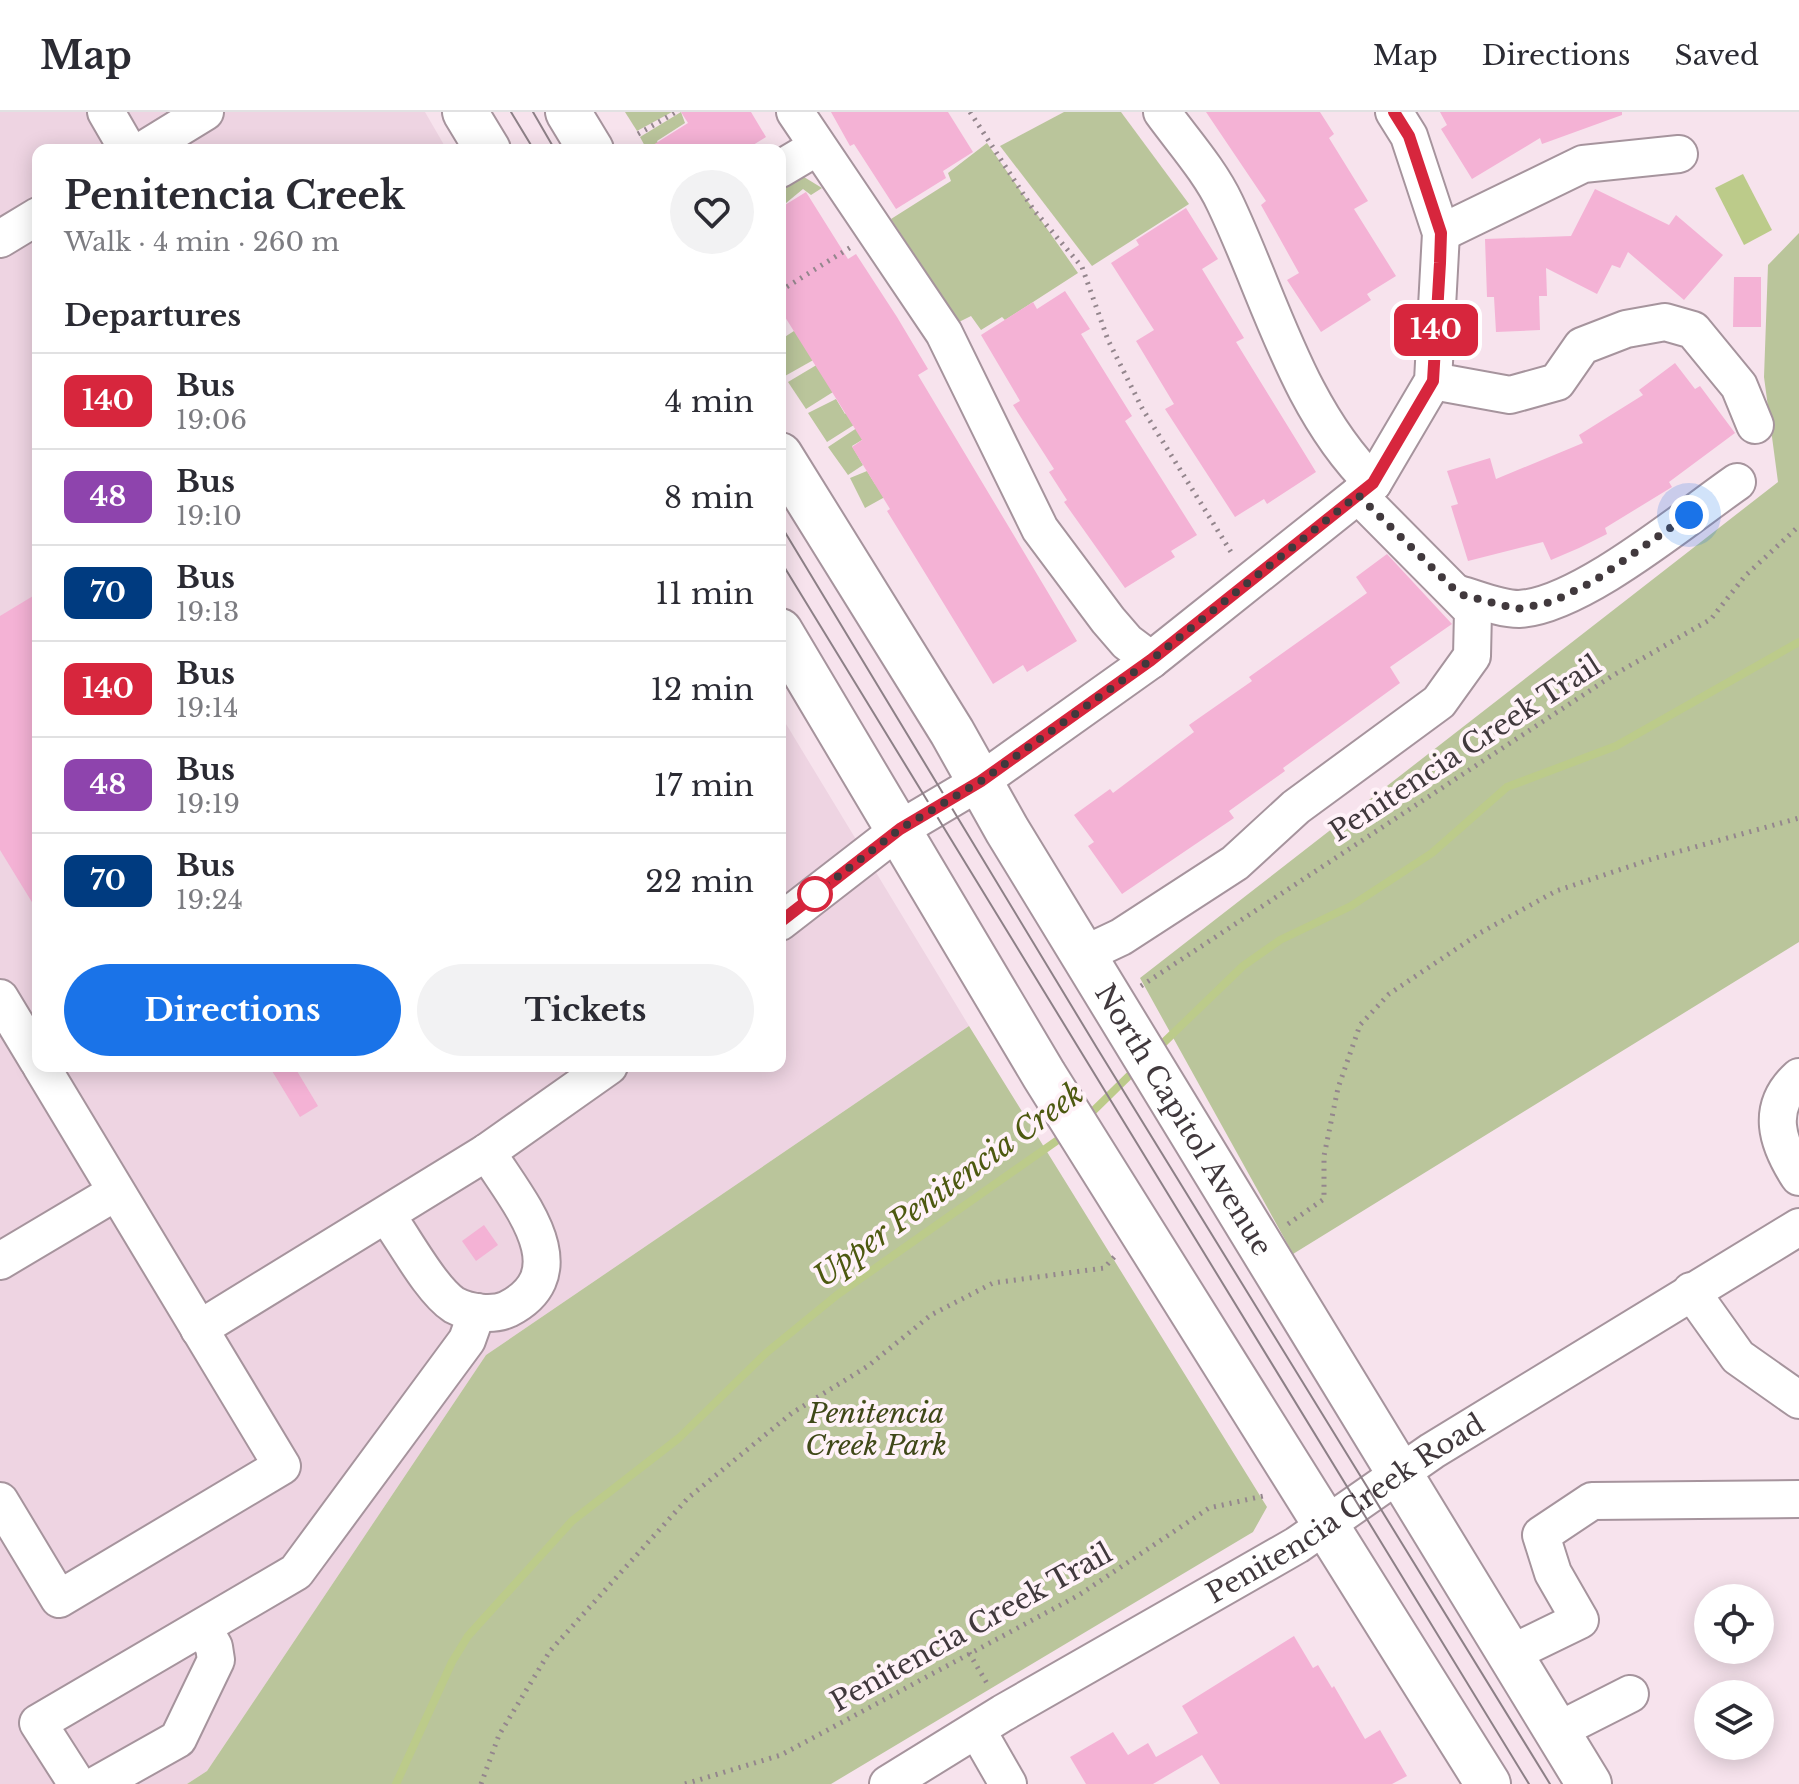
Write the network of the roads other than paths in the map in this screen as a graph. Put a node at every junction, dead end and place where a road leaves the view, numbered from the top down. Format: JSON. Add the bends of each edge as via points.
{"nodes":[{"id":1,"x":106,"y":112,"type":"edge"},
{"id":2,"x":205,"y":112,"type":"edge"},
{"id":3,"x":465,"y":112,"type":"edge"},
{"id":4,"x":568,"y":112,"type":"edge"},
{"id":5,"x":795,"y":112,"type":"edge"},
{"id":6,"x":1162,"y":112,"type":"edge"},
{"id":7,"x":1394,"y":112,"type":"edge"},
{"id":8,"x":125,"y":144,"type":"edge"},
{"id":9,"x":153,"y":144,"type":"edge"},
{"id":10,"x":484,"y":144,"type":"edge"},
{"id":11,"x":587,"y":144,"type":"edge"},
{"id":12,"x":817,"y":147,"type":"junction"},
{"id":13,"x":1679,"y":154,"type":"dead end"},
{"id":14,"x":786,"y":165,"type":"edge"},
{"id":15,"x":32,"y":220,"type":"edge"},
{"id":16,"x":1441,"y":233,"type":"junction"},
{"id":17,"x":0,"y":239,"type":"edge"},
{"id":18,"x":1433,"y":381,"type":"junction"},
{"id":19,"x":1755,"y":425,"type":"dead end"},
{"id":20,"x":786,"y":465,"type":"edge"},
{"id":21,"x":1737,"y":482,"type":"dead end"},
{"id":22,"x":1366,"y":489,"type":"junction"},
{"id":23,"x":1459,"y":594,"type":"junction"},
{"id":24,"x":786,"y":641,"type":"edge"},
{"id":25,"x":1151,"y":660,"type":"junction"},
{"id":26,"x":981,"y":781,"type":"junction"},
{"id":27,"x":900,"y":829,"type":"junction"},
{"id":28,"x":786,"y":917,"type":"edge"},
{"id":29,"x":1085,"y":954,"type":"junction"},
{"id":30,"x":0,"y":998,"type":"edge"},
{"id":31,"x":32,"y":1051,"type":"edge"},
{"id":32,"x":45,"y":1072,"type":"edge"},
{"id":33,"x":600,"y":1072,"type":"edge"},
{"id":34,"x":1799,"y":1077,"type":"edge"},
{"id":35,"x":487,"y":1152,"type":"junction"},
{"id":36,"x":1792,"y":1166,"type":"edge"},
{"id":37,"x":116,"y":1192,"type":"junction"},
{"id":38,"x":387,"y":1216,"type":"junction"},
{"id":39,"x":1799,"y":1227,"type":"edge"},
{"id":40,"x":0,"y":1261,"type":"edge"},
{"id":41,"x":1691,"y":1291,"type":"junction"},
{"id":42,"x":477,"y":1312,"type":"junction"},
{"id":43,"x":199,"y":1329,"type":"junction"},
{"id":44,"x":1799,"y":1400,"type":"edge"},
{"id":45,"x":1401,"y":1473,"type":"junction"},
{"id":46,"x":1799,"y":1499,"type":"edge"},
{"id":47,"x":0,"y":1501,"type":"edge"},
{"id":48,"x":1327,"y":1524,"type":"junction"},
{"id":49,"x":203,"y":1627,"type":"junction"},
{"id":50,"x":1510,"y":1654,"type":"junction"},
{"id":51,"x":1630,"y":1694,"type":"dead end"},
{"id":52,"x":977,"y":1730,"type":"junction"},
{"id":53,"x":1557,"y":1731,"type":"junction"},
{"id":54,"x":77,"y":1784,"type":"edge"},
{"id":55,"x":98,"y":1784,"type":"edge"},
{"id":56,"x":888,"y":1784,"type":"edge"},
{"id":57,"x":1008,"y":1784,"type":"edge"},
{"id":58,"x":1488,"y":1784,"type":"edge"},
{"id":59,"x":1589,"y":1784,"type":"edge"}],
"edges":[{"from":1,"to":8,"type":"street"},
{"from":2,"to":9,"type":"street"},
{"from":3,"to":10,"type":"main road"},
{"from":4,"to":11,"type":"main road"},
{"from":5,"to":12,"type":"street"},
{"from":6,"to":22,"type":"street","via":[[1224,200],[1290,358]]},
{"from":7,"to":16,"type":"street","via":[[1409,136]]},
{"from":12,"to":14,"type":"street"},
{"from":12,"to":25,"type":"street","via":[[944,333],[1040,529],[1108,620]]},
{"from":13,"to":16,"type":"street","via":[[1583,164]]},
{"from":15,"to":17,"type":"street"},
{"from":16,"to":18,"type":"street"},
{"from":18,"to":19,"type":"street","via":[[1510,395],[1557,382],[1582,346],[1626,329],[1665,322],[1693,330],[1739,386]]},
{"from":18,"to":22,"type":"street"},
{"from":20,"to":26,"type":"main road","name":"North Capitol Avenue"},
{"from":21,"to":23,"type":"street","via":[[1594,581],[1552,602],[1517,609]]},
{"from":22,"to":23,"type":"street"},
{"from":22,"to":25,"type":"street"},
{"from":23,"to":29,"type":"street","via":[[1473,611],[1472,656],[1439,702],[1296,807],[1235,863],[1121,937]]},
{"from":24,"to":27,"type":"main road"},
{"from":25,"to":26,"type":"street"},
{"from":26,"to":27,"type":"street"},
{"from":26,"to":29,"type":"main road","name":"North Capitol Avenue"},
{"from":27,"to":28,"type":"street"},
{"from":27,"to":48,"type":"main road","via":[[1044,1075],[1130,1239]]},
{"from":29,"to":45,"type":"main road","name":"North Capitol Avenue","via":[[1133,1008],[1225,1184]]},
{"from":30,"to":31,"type":"street"},
{"from":32,"to":37,"type":"street"},
{"from":33,"to":35,"type":"street"},
{"from":34,"to":36,"type":"street","via":[[1777,1111],[1776,1130]]},
{"from":35,"to":38,"type":"street"},
{"from":35,"to":42,"type":"street","via":[[538,1234],[544,1254],[533,1287],[520,1303],[499,1313]]},
{"from":37,"to":40,"type":"street"},
{"from":37,"to":43,"type":"street"},
{"from":38,"to":42,"type":"street","via":[[441,1291],[455,1305]]},
{"from":38,"to":43,"type":"street"},
{"from":39,"to":41,"type":"street","name":"Penitencia Creek Road"},
{"from":41,"to":44,"type":"street","via":[[1738,1357]]},
{"from":41,"to":45,"type":"street","name":"Penitencia Creek Road"},
{"from":42,"to":49,"type":"street","via":[[467,1340],[296,1572]]},
{"from":43,"to":47,"type":"street","via":[[282,1466],[59,1599]]},
{"from":45,"to":48,"type":"street","name":"Penitencia Creek Road"},
{"from":45,"to":50,"type":"main road","name":"North Capitol Avenue"},
{"from":46,"to":50,"type":"street","via":[[1592,1501],[1541,1535],[1553,1573],[1580,1620]]},
{"from":48,"to":52,"type":"street","name":"Penitencia Creek Road"},
{"from":48,"to":58,"type":"main road"},
{"from":49,"to":54,"type":"street","via":[[38,1723]]},
{"from":49,"to":55,"type":"street","via":[[216,1660],[178,1739]]},
{"from":50,"to":53,"type":"main road","name":"North Capitol Avenue"},
{"from":51,"to":53,"type":"street"},
{"from":52,"to":56,"type":"street","name":"Penitencia Creek Road"},
{"from":52,"to":57,"type":"street"},
{"from":53,"to":59,"type":"main road","name":"North Capitol Avenue"}]}
